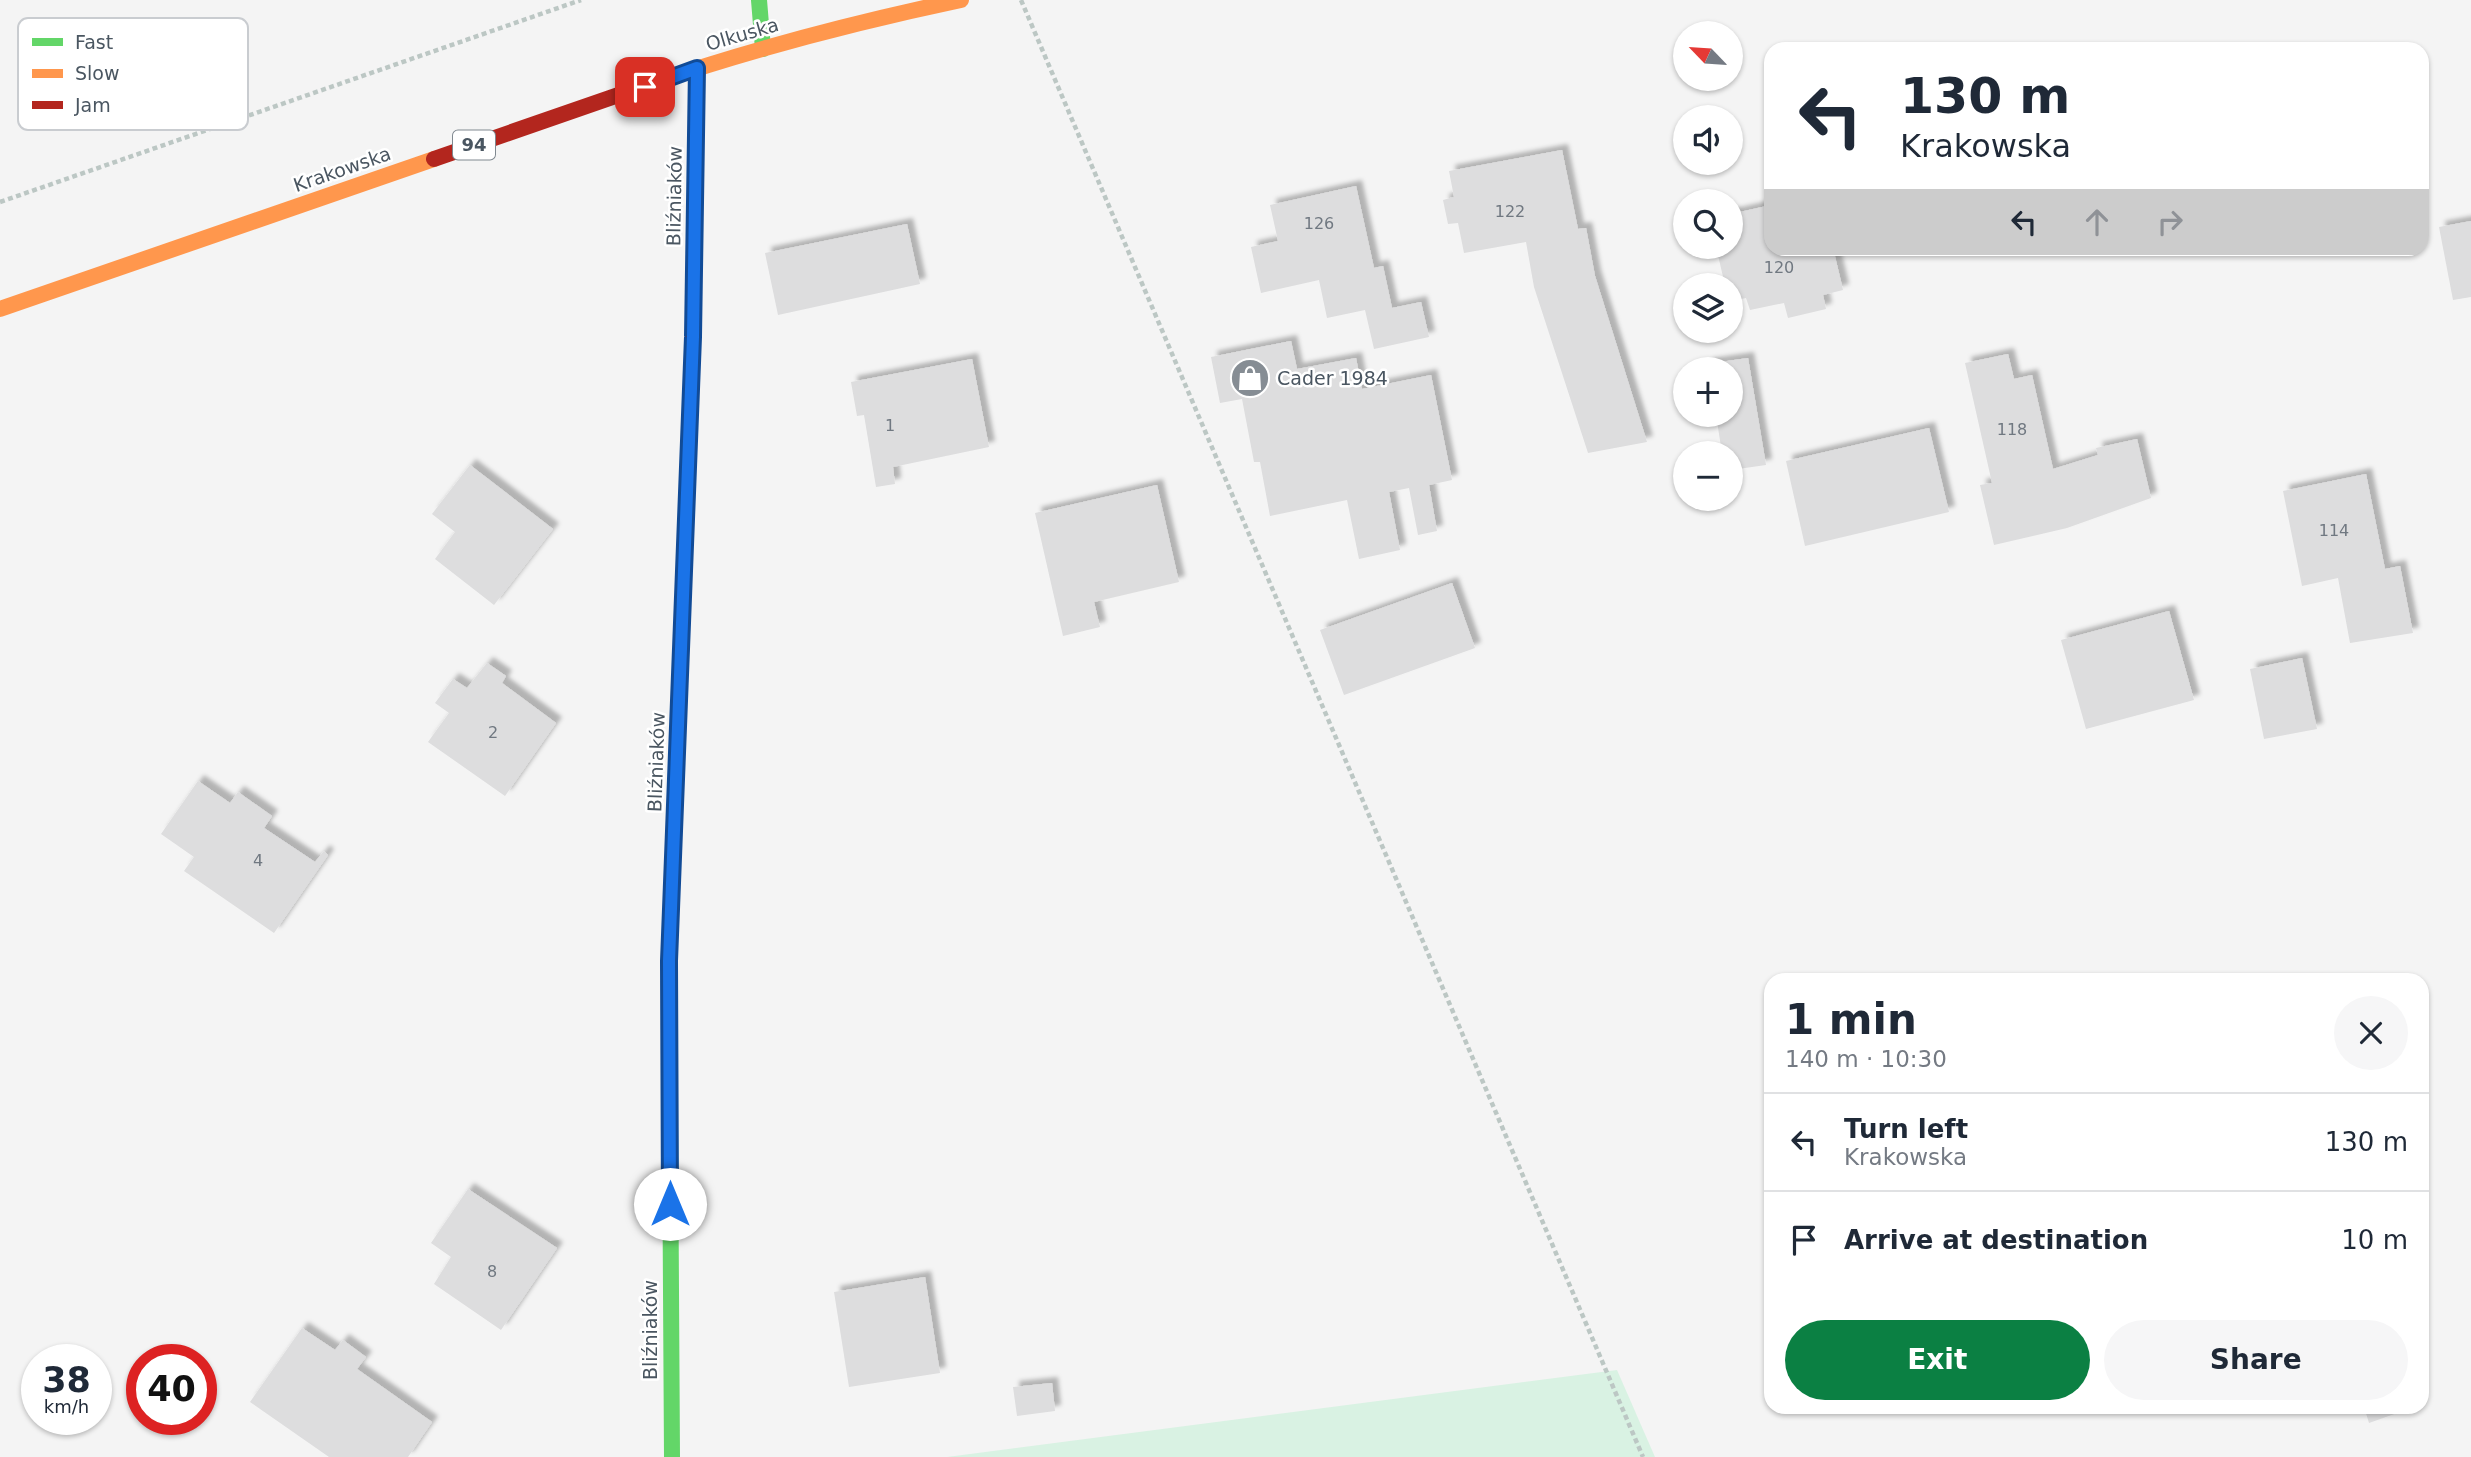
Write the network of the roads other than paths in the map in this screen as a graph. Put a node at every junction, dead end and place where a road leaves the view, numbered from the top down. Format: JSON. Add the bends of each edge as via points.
{"nodes":[{"id":1,"x":759,"y":0,"type":"edge"},
{"id":2,"x":961,"y":0,"type":"edge"},
{"id":3,"x":763,"y":50,"type":"junction"},
{"id":4,"x":697,"y":68,"type":"junction"},
{"id":5,"x":0,"y":309,"type":"edge"},
{"id":6,"x":672,"y":1457,"type":"edge"}],
"edges":[{"from":1,"to":3,"type":"street"},
{"from":2,"to":3,"type":"street","name":"Olkuska","number":"94","via":[[874,18]]},
{"from":3,"to":4,"type":"street","name":"Olkuska","number":"94"},
{"from":4,"to":5,"type":"street","name":"Krakowska","number":"94"},
{"from":4,"to":6,"type":"street","name":"Bliźniaków","via":[[693,337],[669,961]]}]}
